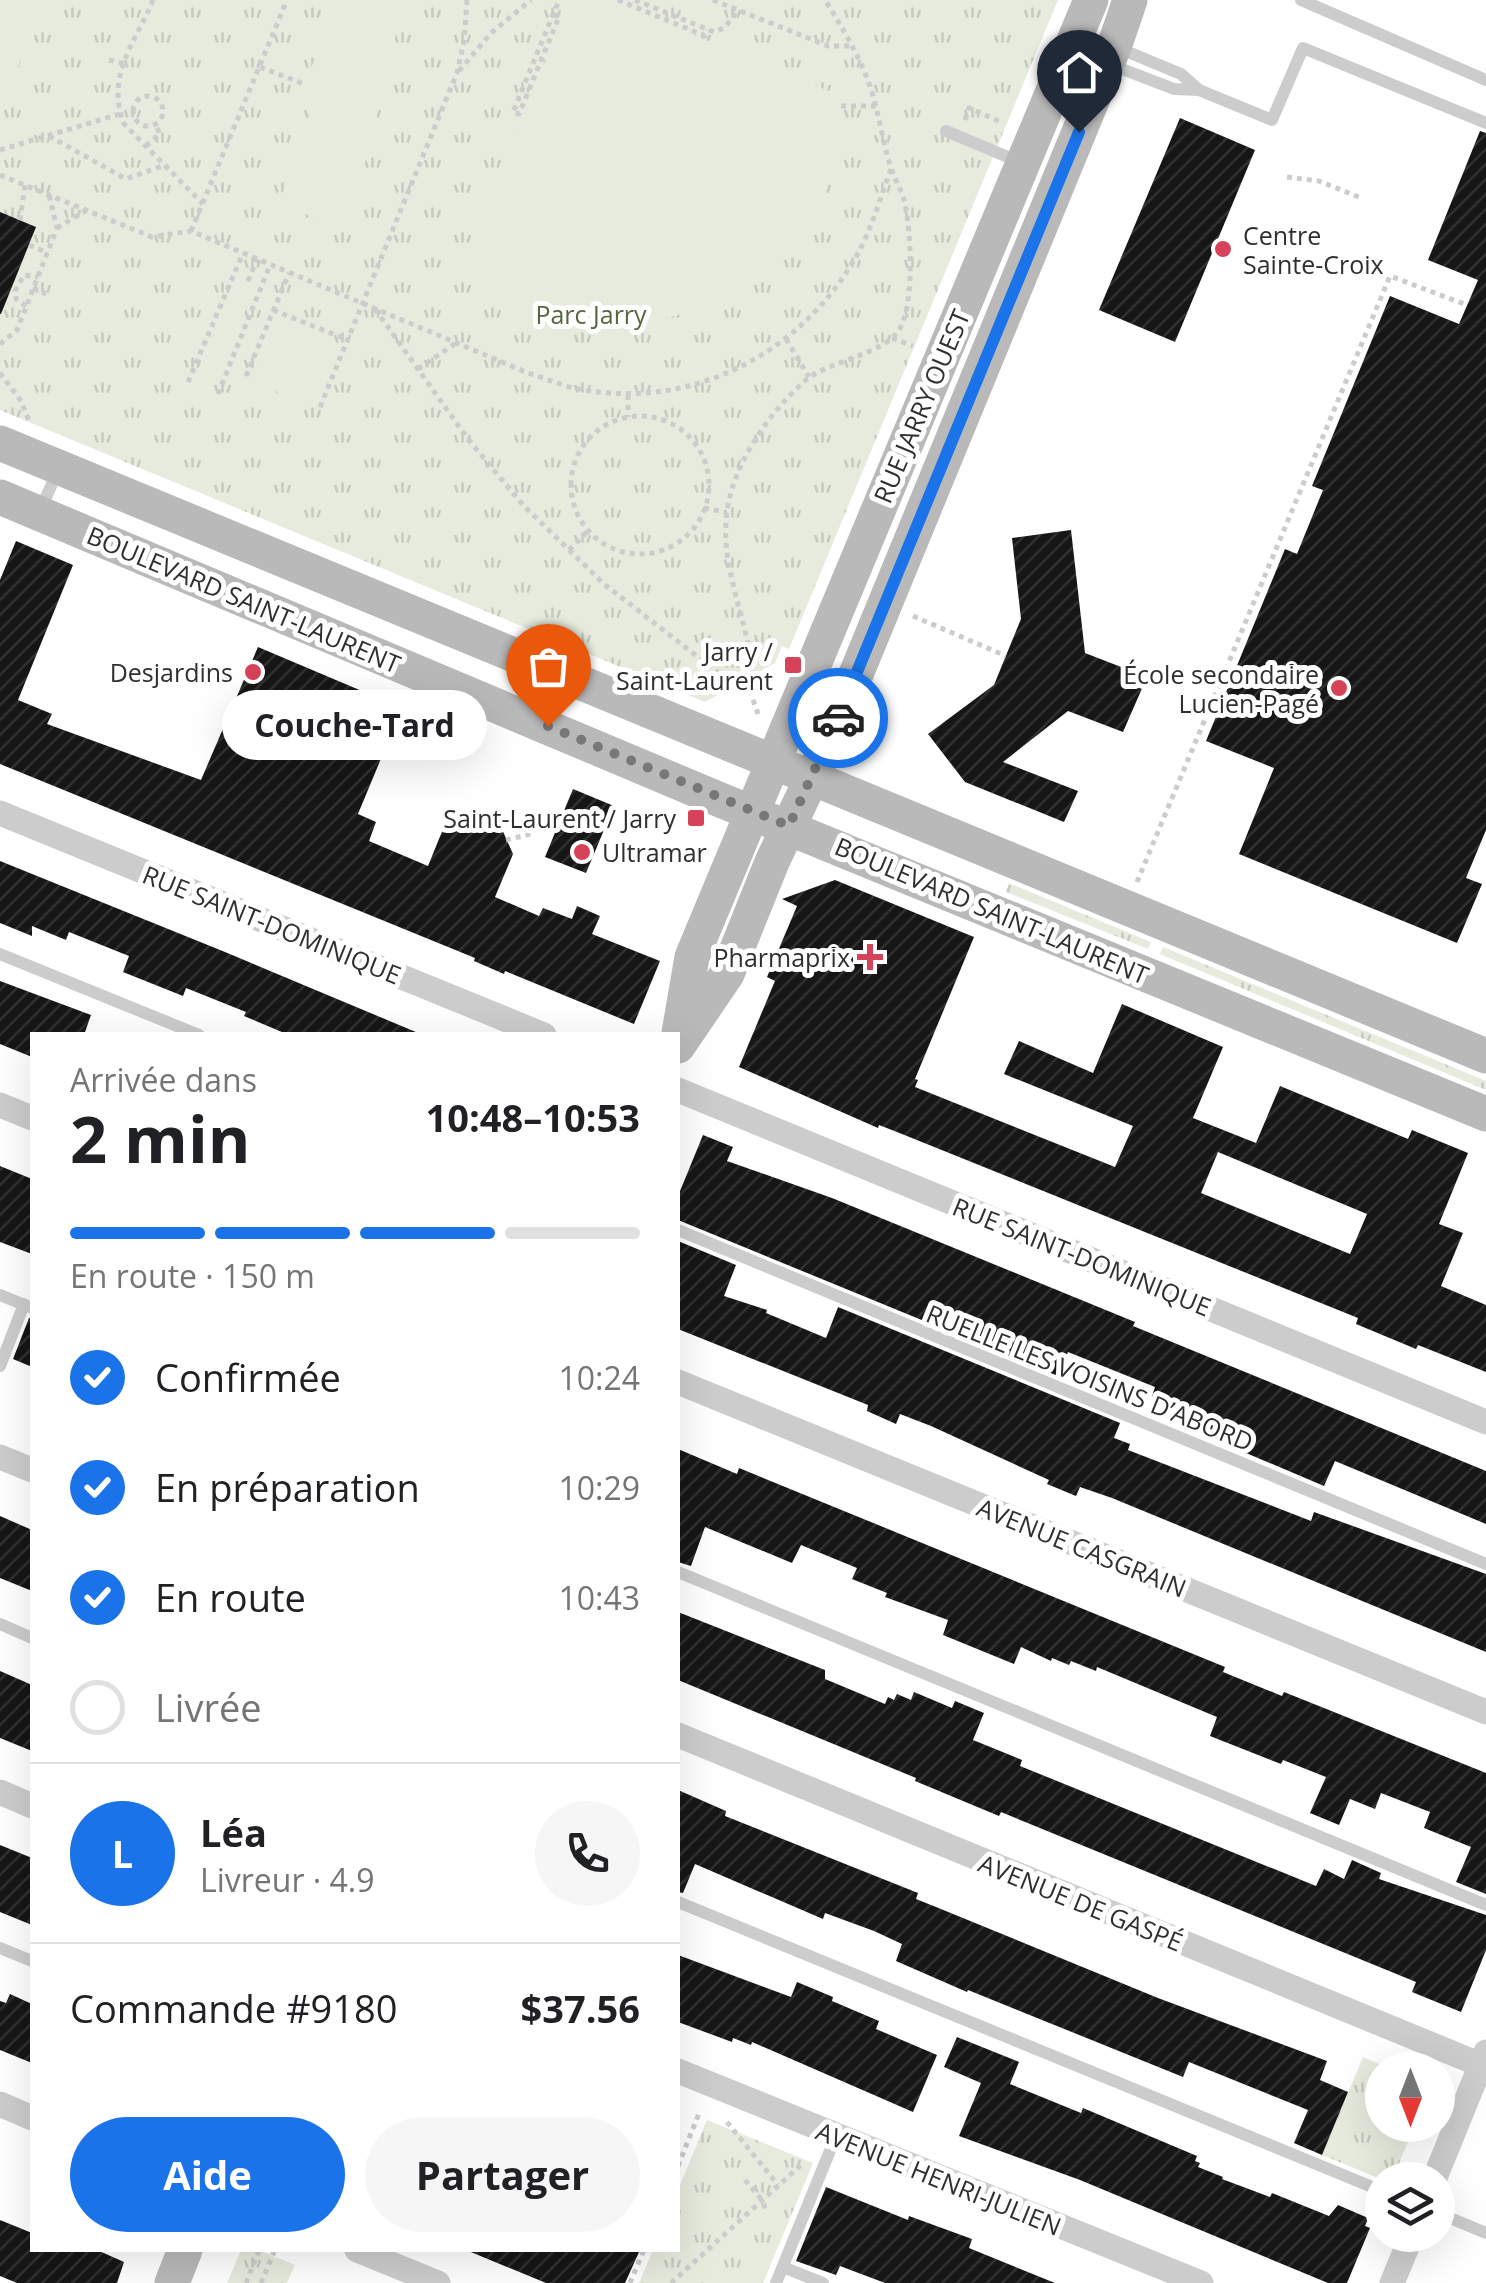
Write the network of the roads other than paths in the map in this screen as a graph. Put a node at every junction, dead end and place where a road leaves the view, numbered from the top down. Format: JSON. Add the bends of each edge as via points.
{"nodes":[{"id":1,"x":1091,"y":0,"type":"edge"},
{"id":2,"x":1130,"y":0,"type":"edge"},
{"id":3,"x":1301,"y":0,"type":"edge"},
{"id":4,"x":1110,"y":54,"type":"junction"},
{"id":5,"x":1486,"y":80,"type":"edge"},
{"id":6,"x":1486,"y":124,"type":"edge"},
{"id":7,"x":946,"y":131,"type":"dead end"},
{"id":8,"x":1022,"y":163,"type":"junction"},
{"id":9,"x":14,"y":435,"type":"edge"},
{"id":10,"x":59,"y":468,"type":"junction"},
{"id":11,"x":0,"y":497,"type":"edge"},
{"id":12,"x":40,"y":514,"type":"junction"},
{"id":13,"x":774,"y":762,"type":"junction"},
{"id":14,"x":812,"y":777,"type":"junction"},
{"id":15,"x":752,"y":812,"type":"junction"},
{"id":16,"x":0,"y":813,"type":"edge"},
{"id":17,"x":789,"y":826,"type":"junction"},
{"id":18,"x":0,"y":954,"type":"edge"},
{"id":19,"x":192,"y":1032,"type":"edge"},
{"id":20,"x":537,"y":1032,"type":"edge"},
{"id":21,"x":680,"y":1033,"type":"edge"},
{"id":22,"x":680,"y":1042,"type":"edge"},
{"id":23,"x":1486,"y":1056,"type":"edge"},
{"id":24,"x":680,"y":1091,"type":"edge"},
{"id":25,"x":0,"y":1105,"type":"edge"},
{"id":26,"x":1486,"y":1114,"type":"edge"},
{"id":27,"x":30,"y":1117,"type":"edge"},
{"id":28,"x":680,"y":1231,"type":"edge"},
{"id":29,"x":0,"y":1294,"type":"edge"},
{"id":30,"x":28,"y":1306,"type":"edge"},
{"id":31,"x":0,"y":1366,"type":"edge"},
{"id":32,"x":680,"y":1383,"type":"edge"},
{"id":33,"x":1486,"y":1422,"type":"edge"},
{"id":34,"x":0,"y":1457,"type":"edge"},
{"id":35,"x":30,"y":1469,"type":"edge"},
{"id":36,"x":1486,"y":1564,"type":"edge"},
{"id":37,"x":680,"y":1573,"type":"edge"},
{"id":38,"x":0,"y":1624,"type":"edge"},
{"id":39,"x":30,"y":1637,"type":"edge"},
{"id":40,"x":1486,"y":1712,"type":"edge"},
{"id":41,"x":680,"y":1736,"type":"edge"},
{"id":42,"x":0,"y":1792,"type":"edge"},
{"id":43,"x":30,"y":1805,"type":"edge"},
{"id":44,"x":680,"y":1903,"type":"edge"},
{"id":45,"x":1486,"y":1905,"type":"edge"},
{"id":46,"x":0,"y":1948,"type":"edge"},
{"id":47,"x":30,"y":1960,"type":"edge"},
{"id":48,"x":1484,"y":2062,"type":"edge"},
{"id":49,"x":680,"y":2072,"type":"edge"},
{"id":50,"x":0,"y":2104,"type":"edge"},
{"id":51,"x":30,"y":2117,"type":"edge"},
{"id":52,"x":836,"y":2136,"type":"junction"},
{"id":53,"x":1442,"y":2162,"type":"edge"},
{"id":54,"x":1365,"y":2184,"type":"edge"},
{"id":55,"x":1455,"y":2220,"type":"edge"},
{"id":56,"x":1486,"y":2233,"type":"edge"},
{"id":57,"x":184,"y":2252,"type":"edge"},
{"id":58,"x":362,"y":2252,"type":"edge"},
{"id":59,"x":1405,"y":2252,"type":"edge"},
{"id":60,"x":783,"y":2266,"type":"junction"},
{"id":61,"x":172,"y":2283,"type":"edge"},
{"id":62,"x":438,"y":2283,"type":"edge"},
{"id":63,"x":776,"y":2283,"type":"edge"},
{"id":64,"x":822,"y":2283,"type":"edge"},
{"id":65,"x":1200,"y":2283,"type":"edge"},
{"id":66,"x":1392,"y":2283,"type":"edge"}],
"edges":[{"from":1,"to":8,"type":"main road","name":"RUE JARRY OUEST"},
{"from":2,"to":4,"type":"main road","name":"RUE JARRY OUEST"},
{"from":3,"to":5,"type":"lane"},
{"from":4,"to":6,"type":"lane","via":[[1174,90],[1200,90],[1272,120],[1303,48]]},
{"from":4,"to":14,"type":"main road","name":"RUE JARRY OUEST"},
{"from":7,"to":8,"type":"lane"},
{"from":8,"to":13,"type":"main road","name":"RUE JARRY OUEST"},
{"from":9,"to":10,"type":"main road","name":"BOULEVARD SAINT-LAURENT"},
{"from":10,"to":12,"type":"lane"},
{"from":10,"to":13,"type":"main road","name":"BOULEVARD SAINT-LAURENT"},
{"from":11,"to":12,"type":"main road","name":"BOULEVARD SAINT-LAURENT"},
{"from":12,"to":15,"type":"main road","name":"BOULEVARD SAINT-LAURENT"},
{"from":13,"to":14,"type":"main road","name":"BOULEVARD SAINT-LAURENT"},
{"from":13,"to":15,"type":"main road","name":"RUE JARRY OUEST"},
{"from":14,"to":17,"type":"main road","name":"RUE JARRY OUEST"},
{"from":14,"to":23,"type":"main road","name":"BOULEVARD SAINT-LAURENT"},
{"from":15,"to":17,"type":"main road","name":"BOULEVARD SAINT-LAURENT"},
{"from":15,"to":21,"type":"main road","name":"RUE JARRY OUEST","via":[[692,958]]},
{"from":16,"to":20,"type":"street","name":"RUE SAINT-DOMINIQUE"},
{"from":17,"to":22,"type":"main road","name":"RUE JARRY OUEST","via":[[727,974]]},
{"from":17,"to":26,"type":"main road","name":"BOULEVARD SAINT-LAURENT"},
{"from":18,"to":19,"type":"lane"},
{"from":24,"to":33,"type":"street","name":"RUE SAINT-DOMINIQUE"},
{"from":25,"to":27,"type":"street"},
{"from":28,"to":36,"type":"lane","name":"RUELLE LES VOISINS D’ABORD"},
{"from":29,"to":30,"type":"lane"},
{"from":30,"to":31,"type":"lane"},
{"from":32,"to":40,"type":"street","name":"AVENUE CASGRAIN"},
{"from":34,"to":35,"type":"street"},
{"from":37,"to":45,"type":"lane"},
{"from":38,"to":39,"type":"lane"},
{"from":41,"to":48,"type":"street","name":"AVENUE DE GASPÉ"},
{"from":42,"to":43,"type":"street"},
{"from":44,"to":54,"type":"lane"},
{"from":46,"to":47,"type":"lane"},
{"from":48,"to":53,"type":"street"},
{"from":49,"to":52,"type":"street","name":"AVENUE HENRI-JULIEN"},
{"from":50,"to":51,"type":"street"},
{"from":52,"to":60,"type":"lane"},
{"from":52,"to":65,"type":"street","name":"AVENUE HENRI-JULIEN"},
{"from":55,"to":56,"type":"lane"},
{"from":57,"to":61,"type":"main road"},
{"from":58,"to":62,"type":"street"},
{"from":59,"to":66,"type":"street"},
{"from":60,"to":63,"type":"lane"},
{"from":60,"to":64,"type":"lane"}]}
